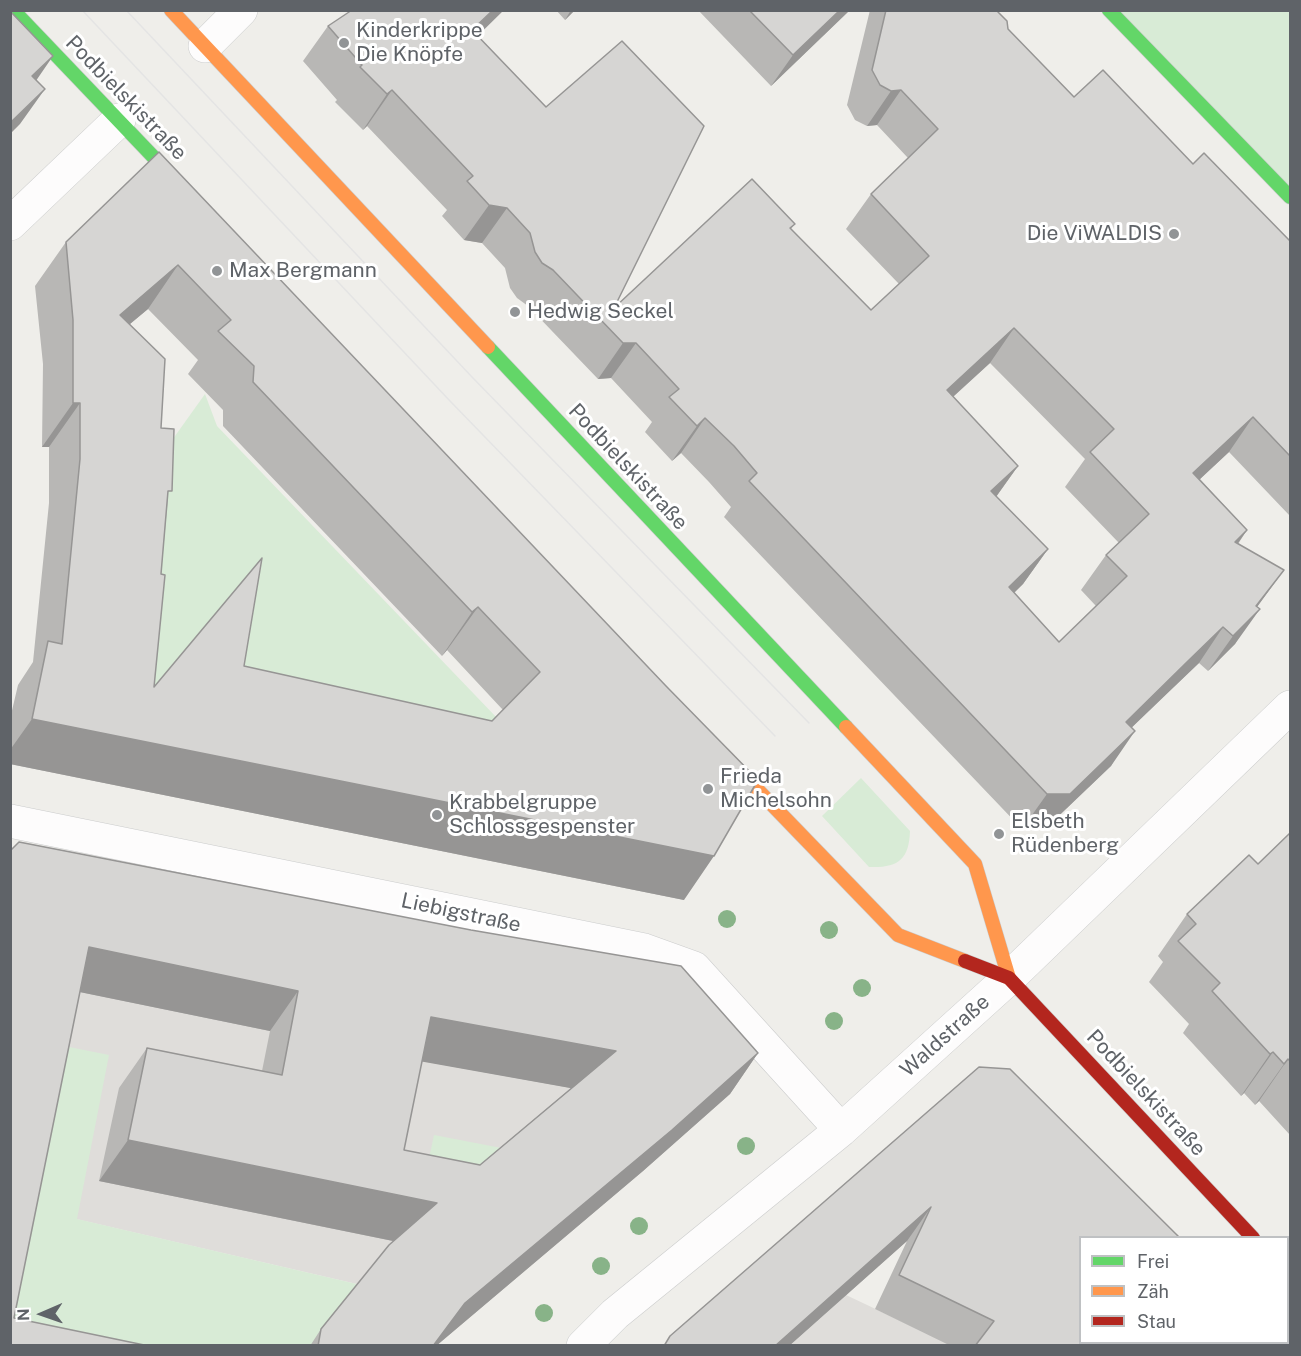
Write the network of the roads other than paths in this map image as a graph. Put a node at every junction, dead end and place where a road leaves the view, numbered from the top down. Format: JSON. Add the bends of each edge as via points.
{"nodes":[{"id":1,"x":13,"y":10,"type":"edge"},
{"id":2,"x":171,"y":10,"type":"edge"},
{"id":3,"x":241,"y":10,"type":"edge"},
{"id":4,"x":1109,"y":10,"type":"edge"},
{"id":5,"x":205,"y":46,"type":"junction"},
{"id":6,"x":119,"y":120,"type":"junction"},
{"id":7,"x":1290,"y":197,"type":"edge"},
{"id":8,"x":193,"y":198,"type":"edge"},
{"id":9,"x":10,"y":224,"type":"edge"},
{"id":10,"x":1290,"y":707,"type":"edge"},
{"id":11,"x":711,"y":741,"type":"edge"},
{"id":12,"x":10,"y":821,"type":"edge"},
{"id":13,"x":1009,"y":978,"type":"junction"},
{"id":14,"x":842,"y":1130,"type":"junction"},
{"id":15,"x":1251,"y":1236,"type":"edge"},
{"id":16,"x":583,"y":1346,"type":"edge"}],
"edges":[{"from":1,"to":6,"type":"main road","name":"Podbielskistraße"},
{"from":2,"to":5,"type":"main road","name":"Podbielskistraße"},
{"from":3,"to":5,"type":"street"},
{"from":4,"to":7,"type":"main road"},
{"from":5,"to":13,"type":"main road","name":"Podbielskistraße","via":[[975,864]]},
{"from":6,"to":8,"type":"main road","name":"Podbielskistraße"},
{"from":6,"to":9,"type":"street"},
{"from":10,"to":13,"type":"street","name":"Waldstraße"},
{"from":11,"to":13,"type":"main road","name":"Podbielskistraße","via":[[898,935]]},
{"from":12,"to":14,"type":"street","name":"Liebigstraße","via":[[644,950],[694,968]]},
{"from":13,"to":14,"type":"street","name":"Waldstraße"},
{"from":13,"to":15,"type":"main road","name":"Podbielskistraße"},
{"from":14,"to":16,"type":"street","name":"Waldstraße","via":[[615,1314]]}]}
